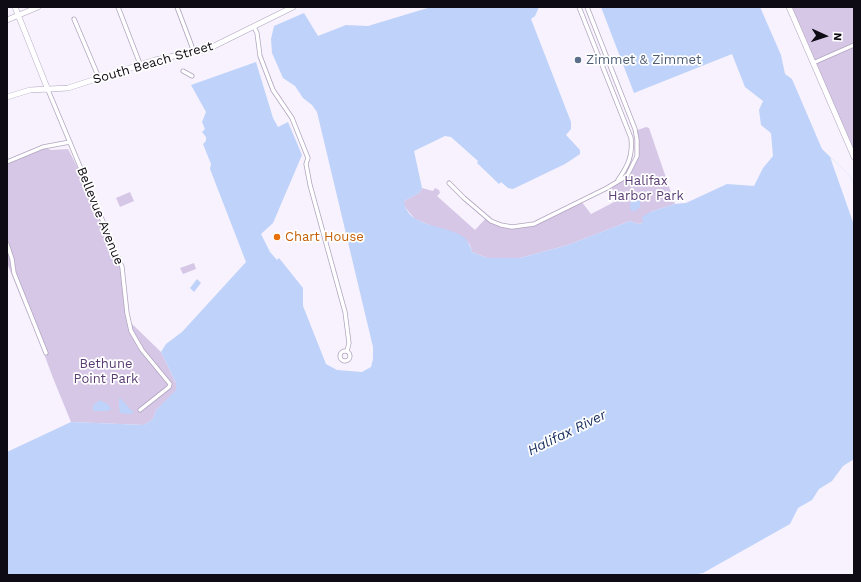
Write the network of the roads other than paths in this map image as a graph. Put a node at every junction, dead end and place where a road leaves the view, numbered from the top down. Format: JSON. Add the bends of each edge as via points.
{"nodes":[{"id":1,"x":15,"y":7,"type":"edge"},
{"id":2,"x":38,"y":7,"type":"edge"},
{"id":3,"x":118,"y":7,"type":"edge"},
{"id":4,"x":177,"y":7,"type":"edge"},
{"id":5,"x":292,"y":7,"type":"edge"},
{"id":6,"x":579,"y":7,"type":"edge"},
{"id":7,"x":587,"y":7,"type":"edge"},
{"id":8,"x":789,"y":7,"type":"edge"},
{"id":9,"x":18,"y":15,"type":"junction"},
{"id":10,"x":74,"y":19,"type":"dead end"},
{"id":11,"x":7,"y":20,"type":"edge"},
{"id":12,"x":254,"y":27,"type":"junction"},
{"id":13,"x":598,"y":34,"type":"junction"},
{"id":14,"x":591,"y":37,"type":"junction"},
{"id":15,"x":854,"y":45,"type":"edge"},
{"id":16,"x":194,"y":52,"type":"junction"},
{"id":17,"x":607,"y":58,"type":"junction"},
{"id":18,"x":600,"y":60,"type":"junction"},
{"id":19,"x":813,"y":63,"type":"junction"},
{"id":20,"x":140,"y":64,"type":"junction"},
{"id":21,"x":183,"y":71,"type":"dead end"},
{"id":22,"x":192,"y":76,"type":"dead end"},
{"id":23,"x":99,"y":78,"type":"junction"},
{"id":24,"x":48,"y":90,"type":"junction"},
{"id":25,"x":621,"y":94,"type":"junction"},
{"id":26,"x":7,"y":97,"type":"edge"},
{"id":27,"x":615,"y":97,"type":"junction"},
{"id":28,"x":635,"y":129,"type":"junction"},
{"id":29,"x":628,"y":132,"type":"junction"},
{"id":30,"x":70,"y":142,"type":"junction"},
{"id":31,"x":854,"y":157,"type":"edge"},
{"id":32,"x":7,"y":162,"type":"edge"},
{"id":33,"x":616,"y":182,"type":"junction"},
{"id":34,"x":449,"y":183,"type":"dead end"},
{"id":35,"x":7,"y":244,"type":"edge"},
{"id":36,"x":347,"y":351,"type":"dead end"},
{"id":37,"x":46,"y":353,"type":"dead end"},
{"id":38,"x":140,"y":410,"type":"dead end"}],
"edges":[{"from":1,"to":9,"type":"street","name":"Bellevue Avenue"},
{"from":2,"to":9,"type":"street"},
{"from":3,"to":20,"type":"street"},
{"from":4,"to":16,"type":"street"},
{"from":5,"to":12,"type":"street","name":"South Beach Street"},
{"from":6,"to":14,"type":"street"},
{"from":7,"to":13,"type":"street"},
{"from":8,"to":19,"type":"street"},
{"from":9,"to":11,"type":"street"},
{"from":9,"to":24,"type":"street","name":"Bellevue Avenue"},
{"from":10,"to":23,"type":"street"},
{"from":12,"to":16,"type":"street","name":"South Beach Street","via":[[208,49]]},
{"from":12,"to":36,"type":"street","via":[[258,33],[260,56],[272,90],[292,118],[308,158],[306,164],[310,185],[345,312],[349,343]]},
{"from":13,"to":14,"type":"street"},
{"from":13,"to":17,"type":"street"},
{"from":14,"to":18,"type":"street"},
{"from":15,"to":19,"type":"street"},
{"from":16,"to":20,"type":"street","name":"South Beach Street"},
{"from":17,"to":18,"type":"street"},
{"from":17,"to":25,"type":"street"},
{"from":18,"to":27,"type":"street"},
{"from":19,"to":31,"type":"street"},
{"from":20,"to":23,"type":"street","name":"South Beach Street"},
{"from":21,"to":22,"type":"street"},
{"from":23,"to":24,"type":"street","name":"South Beach Street","via":[[68,88]]},
{"from":24,"to":26,"type":"street","name":"South Beach Street","via":[[30,90]]},
{"from":24,"to":30,"type":"street","name":"Bellevue Avenue"},
{"from":25,"to":27,"type":"street"},
{"from":25,"to":28,"type":"street"},
{"from":27,"to":29,"type":"street"},
{"from":28,"to":29,"type":"street"},
{"from":28,"to":33,"type":"street","via":[[637,156],[627,176]]},
{"from":29,"to":33,"type":"street","via":[[632,147],[631,155]]},
{"from":30,"to":32,"type":"street","via":[[43,148]]},
{"from":30,"to":38,"type":"street","name":"Bellevue Avenue","via":[[122,266],[131,331],[142,350],[170,384]]},
{"from":33,"to":34,"type":"street","via":[[546,219],[523,226],[502,225],[491,221]]},
{"from":35,"to":37,"type":"street","via":[[14,273]]}]}
